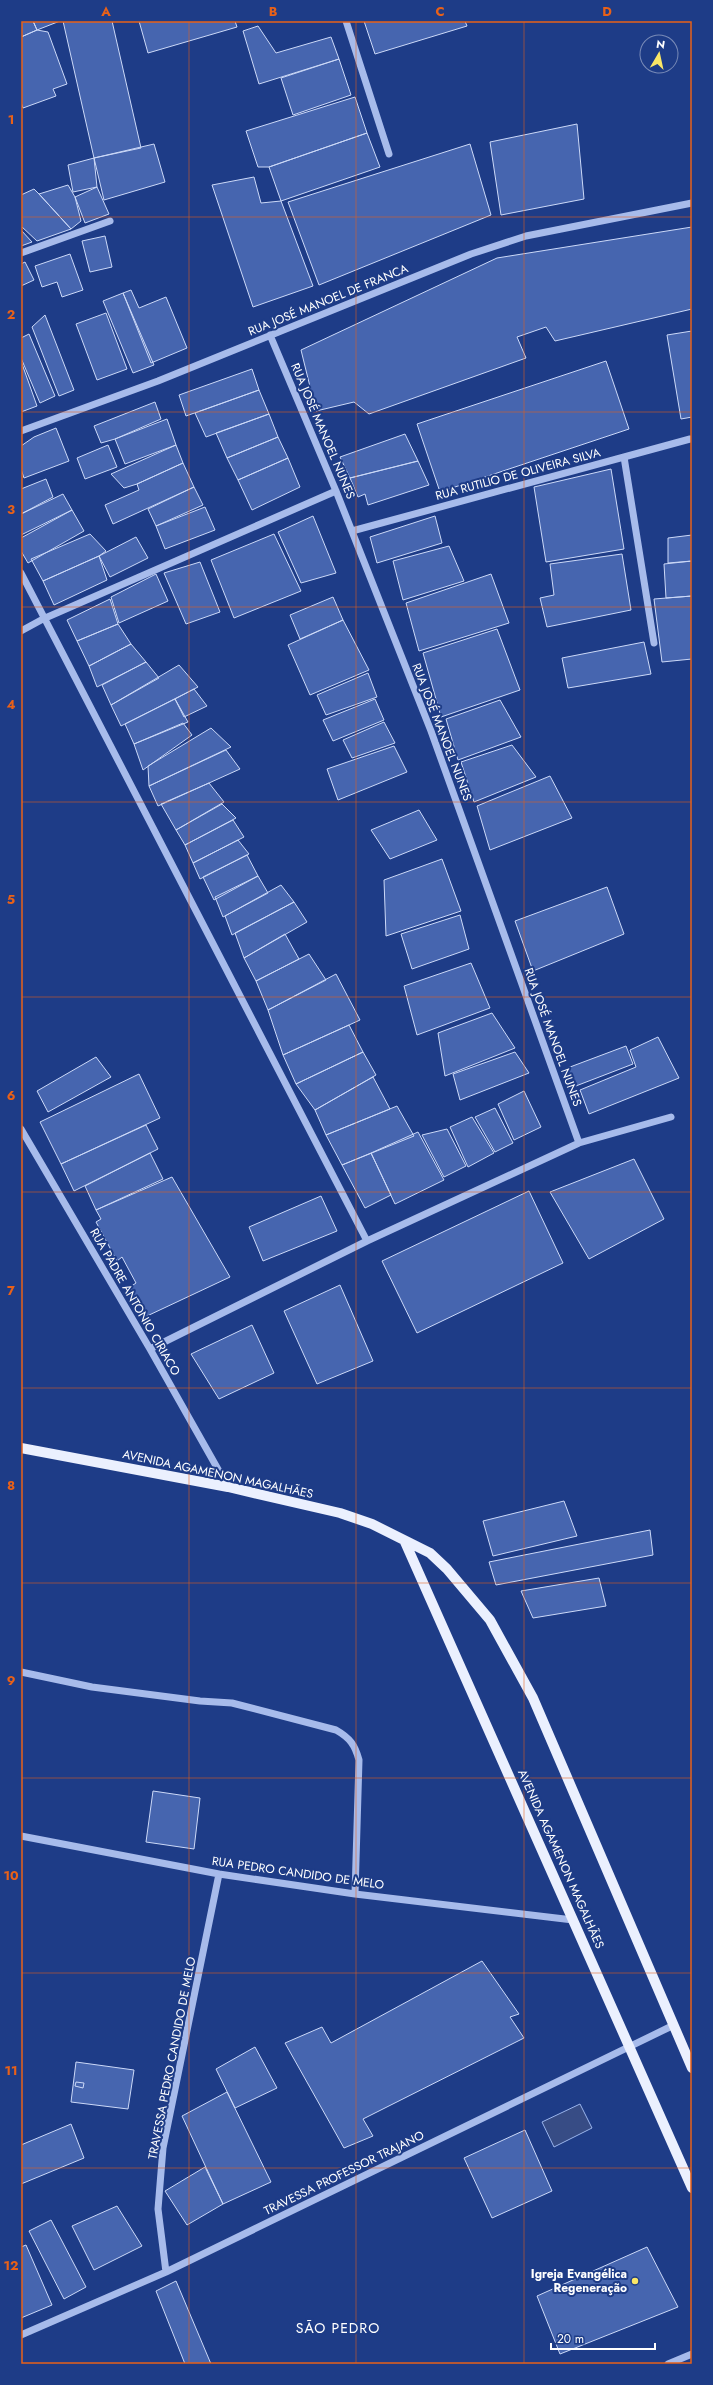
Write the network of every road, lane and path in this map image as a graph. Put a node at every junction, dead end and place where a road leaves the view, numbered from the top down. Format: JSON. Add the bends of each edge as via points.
{"nodes":[{"id":1,"x":346,"y":21,"type":"edge"},
{"id":2,"x":389,"y":154,"type":"dead end"},
{"id":3,"x":692,"y":203,"type":"edge"},
{"id":4,"x":110,"y":221,"type":"dead end"},
{"id":5,"x":21,"y":253,"type":"edge"},
{"id":6,"x":270,"y":335,"type":"junction"},
{"id":7,"x":21,"y":431,"type":"edge"},
{"id":8,"x":690,"y":439,"type":"dead end"},
{"id":9,"x":624,"y":457,"type":"junction"},
{"id":10,"x":336,"y":492,"type":"junction"},
{"id":11,"x":352,"y":531,"type":"junction"},
{"id":12,"x":21,"y":573,"type":"edge"},
{"id":13,"x":43,"y":619,"type":"junction"},
{"id":14,"x":21,"y":631,"type":"edge"},
{"id":15,"x":654,"y":643,"type":"dead end"},
{"id":16,"x":671,"y":1116,"type":"dead end"},
{"id":17,"x":21,"y":1129,"type":"edge"},
{"id":18,"x":579,"y":1143,"type":"junction"},
{"id":19,"x":367,"y":1241,"type":"junction"},
{"id":20,"x":150,"y":1349,"type":"junction"},
{"id":21,"x":21,"y":1448,"type":"edge"},
{"id":22,"x":228,"y":1487,"type":"junction"},
{"id":23,"x":405,"y":1542,"type":"junction"},
{"id":24,"x":21,"y":1672,"type":"edge"},
{"id":25,"x":21,"y":1836,"type":"edge"},
{"id":26,"x":219,"y":1874,"type":"junction"},
{"id":27,"x":355,"y":1894,"type":"junction"},
{"id":28,"x":573,"y":1920,"type":"junction"},
{"id":29,"x":674,"y":2025,"type":"junction"},
{"id":30,"x":630,"y":2047,"type":"junction"},
{"id":31,"x":692,"y":2068,"type":"edge"},
{"id":32,"x":692,"y":2188,"type":"edge"},
{"id":33,"x":166,"y":2272,"type":"junction"},
{"id":34,"x":21,"y":2335,"type":"edge"},
{"id":35,"x":692,"y":2354,"type":"edge"},
{"id":36,"x":668,"y":2364,"type":"edge"}],
"edges":[{"from":1,"to":2,"type":"street"},
{"from":3,"to":6,"type":"street","name":"RUA JOSÉ MANOEL DE FRANCA","via":[[526,236],[471,254]]},
{"from":4,"to":5,"type":"street"},
{"from":6,"to":7,"type":"street","name":"RUA JOSÉ MANOEL DE FRANCA","via":[[158,381]]},
{"from":6,"to":10,"type":"street","name":"RUA JOSÉ MANOEL NUNES"},
{"from":8,"to":9,"type":"street","name":"RUA RUTILIO DE OLIVEIRA SILVA"},
{"from":9,"to":11,"type":"street","name":"RUA RUTILIO DE OLIVEIRA SILVA"},
{"from":9,"to":15,"type":"street"},
{"from":10,"to":11,"type":"street","name":"RUA JOSÉ MANOEL NUNES"},
{"from":10,"to":13,"type":"street"},
{"from":11,"to":18,"type":"street","name":"RUA JOSÉ MANOEL NUNES","via":[[431,731]]},
{"from":12,"to":13,"type":"street"},
{"from":13,"to":14,"type":"street"},
{"from":13,"to":19,"type":"street"},
{"from":16,"to":18,"type":"street"},
{"from":17,"to":20,"type":"street","name":"RUA PADRE ANTONIO CIRIACO"},
{"from":18,"to":19,"type":"street"},
{"from":19,"to":20,"type":"street"},
{"from":20,"to":22,"type":"street","name":"RUA PADRE ANTONIO CIRIACO"},
{"from":21,"to":22,"type":"main road","name":"AVENIDA AGAMENON MAGALHÃES"},
{"from":22,"to":23,"type":"main road","name":"AVENIDA AGAMENON MAGALHÃES","via":[[340,1513],[372,1524]]},
{"from":23,"to":28,"type":"main road","name":"AVENIDA AGAMENON MAGALHÃES"},
{"from":23,"to":29,"type":"main road","name":"AVENIDA AGAMENON MAGALHÃES","via":[[430,1553],[490,1620],[533,1698]]},
{"from":24,"to":27,"type":"street","via":[[92,1687],[232,1703],[336,1730],[347,1737],[356,1746],[359,1760]]},
{"from":25,"to":26,"type":"street","name":"RUA PEDRO CANDIDO DE MELO"},
{"from":26,"to":27,"type":"street","name":"RUA PEDRO CANDIDO DE MELO"},
{"from":26,"to":33,"type":"street","name":"TRAVESSA PEDRO CANDIDO DE MELO","via":[[163,2148],[158,2209]]},
{"from":27,"to":28,"type":"street","name":"RUA PEDRO CANDIDO DE MELO"},
{"from":28,"to":30,"type":"main road","name":"AVENIDA AGAMENON MAGALHÃES"},
{"from":29,"to":30,"type":"street","name":"TRAVESSA PROFESSOR TRAJANO"},
{"from":29,"to":31,"type":"main road","name":"AVENIDA AGAMENON MAGALHÃES"},
{"from":30,"to":32,"type":"main road","name":"AVENIDA AGAMENON MAGALHÃES"},
{"from":30,"to":33,"type":"street","name":"TRAVESSA PROFESSOR TRAJANO"},
{"from":33,"to":34,"type":"street","name":"TRAVESSA PROFESSOR TRAJANO"},
{"from":35,"to":36,"type":"street"}]}
